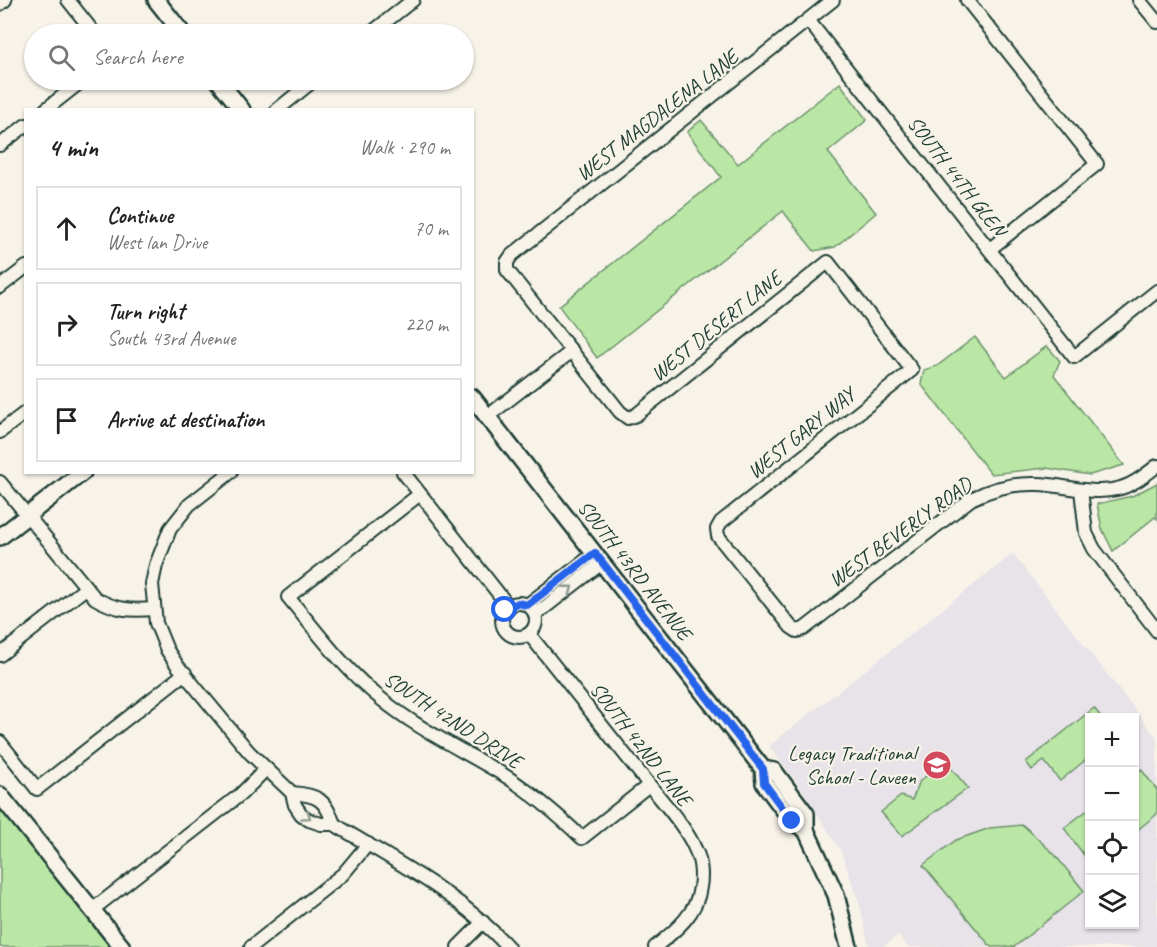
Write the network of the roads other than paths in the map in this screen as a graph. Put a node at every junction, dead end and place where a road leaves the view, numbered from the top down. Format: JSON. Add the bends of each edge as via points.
{"nodes":[{"id":1,"x":5,"y":0,"type":"edge"},
{"id":2,"x":68,"y":0,"type":"edge"},
{"id":3,"x":156,"y":0,"type":"edge"},
{"id":4,"x":413,"y":0,"type":"edge"},
{"id":5,"x":833,"y":0,"type":"edge"},
{"id":6,"x":967,"y":0,"type":"edge"},
{"id":7,"x":1139,"y":0,"type":"edge"},
{"id":8,"x":0,"y":4,"type":"edge"},
{"id":9,"x":808,"y":20,"type":"junction"},
{"id":10,"x":1157,"y":22,"type":"edge"},
{"id":11,"x":87,"y":24,"type":"edge"},
{"id":12,"x":175,"y":24,"type":"edge"},
{"id":13,"x":383,"y":24,"type":"edge"},
{"id":14,"x":70,"y":90,"type":"edge"},
{"id":15,"x":226,"y":90,"type":"edge"},
{"id":16,"x":302,"y":90,"type":"edge"},
{"id":17,"x":48,"y":108,"type":"edge"},
{"id":18,"x":240,"y":108,"type":"edge"},
{"id":19,"x":279,"y":108,"type":"edge"},
{"id":20,"x":24,"y":127,"type":"edge"},
{"id":21,"x":0,"y":145,"type":"edge"},
{"id":22,"x":990,"y":249,"type":"junction"},
{"id":23,"x":24,"y":269,"type":"edge"},
{"id":24,"x":0,"y":287,"type":"edge"},
{"id":25,"x":1157,"y":291,"type":"edge"},
{"id":26,"x":572,"y":351,"type":"junction"},
{"id":27,"x":912,"y":370,"type":"joint"},
{"id":28,"x":474,"y":399,"type":"edge"},
{"id":29,"x":24,"y":414,"type":"edge"},
{"id":30,"x":488,"y":416,"type":"junction"},
{"id":31,"x":0,"y":432,"type":"edge"},
{"id":32,"x":1157,"y":466,"type":"edge"},
{"id":33,"x":80,"y":474,"type":"edge"},
{"id":34,"x":228,"y":474,"type":"edge"},
{"id":35,"x":405,"y":474,"type":"edge"},
{"id":36,"x":0,"y":482,"type":"edge"},
{"id":37,"x":1081,"y":490,"type":"junction"},
{"id":38,"x":420,"y":494,"type":"junction"},
{"id":39,"x":27,"y":516,"type":"junction"},
{"id":40,"x":717,"y":529,"type":"joint"},
{"id":41,"x":0,"y":537,"type":"edge"},
{"id":42,"x":599,"y":557,"type":"junction"},
{"id":43,"x":86,"y":588,"type":"junction"},
{"id":44,"x":508,"y":607,"type":"junction"},
{"id":45,"x":153,"y":609,"type":"junction"},
{"id":46,"x":531,"y":610,"type":"junction"},
{"id":47,"x":1157,"y":631,"type":"edge"},
{"id":48,"x":529,"y":634,"type":"junction"},
{"id":49,"x":0,"y":655,"type":"edge"},
{"id":50,"x":184,"y":673,"type":"junction"},
{"id":51,"x":0,"y":742,"type":"edge"},
{"id":52,"x":266,"y":770,"type":"junction"},
{"id":53,"x":649,"y":785,"type":"junction"},
{"id":54,"x":292,"y":792,"type":"junction"},
{"id":55,"x":0,"y":795,"type":"edge"},
{"id":56,"x":334,"y":824,"type":"junction"},
{"id":57,"x":368,"y":844,"type":"junction"},
{"id":58,"x":93,"y":910,"type":"junction"},
{"id":59,"x":483,"y":922,"type":"junction"},
{"id":60,"x":122,"y":947,"type":"edge"},
{"id":61,"x":251,"y":947,"type":"edge"},
{"id":62,"x":458,"y":947,"type":"edge"},
{"id":63,"x":508,"y":947,"type":"edge"},
{"id":64,"x":655,"y":947,"type":"edge"},
{"id":65,"x":849,"y":947,"type":"edge"}],
"edges":[{"from":1,"to":8,"type":"street"},
{"from":2,"to":11,"type":"street"},
{"from":3,"to":12,"type":"street"},
{"from":4,"to":13,"type":"street"},
{"from":5,"to":9,"type":"street","name":"WEST MAGDALENA LANE"},
{"from":6,"to":22,"type":"street","via":[[1097,165]]},
{"from":7,"to":10,"type":"street"},
{"from":9,"to":22,"type":"street","name":"SOUTH 44TH GLEN"},
{"from":9,"to":26,"type":"street","name":"WEST MAGDALENA LANE","via":[[507,262],[507,270]]},
{"from":14,"to":17,"type":"street"},
{"from":15,"to":18,"type":"street"},
{"from":16,"to":19,"type":"street"},
{"from":20,"to":21,"type":"street"},
{"from":22,"to":25,"type":"street","name":"SOUTH 44TH GLEN","via":[[1074,357]]},
{"from":23,"to":24,"type":"street"},
{"from":26,"to":27,"type":"street","name":"WEST DESERT LANE","via":[[628,418],[828,262]]},
{"from":26,"to":30,"type":"street"},
{"from":27,"to":40,"type":"street","name":"WEST GARY WAY"},
{"from":28,"to":30,"type":"street","name":"SOUTH 43RD AVENUE"},
{"from":29,"to":31,"type":"street"},
{"from":30,"to":42,"type":"street","name":"SOUTH 43RD AVENUE"},
{"from":32,"to":37,"type":"street","name":"WEST BEVERLY ROAD","via":[[1133,483],[1116,489]]},
{"from":33,"to":39,"type":"street"},
{"from":34,"to":45,"type":"street","via":[[189,505],[170,529],[156,565]]},
{"from":35,"to":38,"type":"street"},
{"from":36,"to":39,"type":"street"},
{"from":37,"to":40,"type":"street","name":"WEST BEVERLY ROAD","via":[[1018,484],[980,494],[797,631],[718,536]]},
{"from":37,"to":47,"type":"street","via":[[1086,532],[1094,549]]},
{"from":38,"to":44,"type":"street"},
{"from":38,"to":53,"type":"street","name":"SOUTH 42ND DRIVE","via":[[288,597],[341,661],[381,700],[506,776],[582,838]]},
{"from":39,"to":41,"type":"street"},
{"from":39,"to":43,"type":"street"},
{"from":42,"to":46,"type":"street"},
{"from":42,"to":65,"type":"street","name":"SOUTH 43RD AVENUE","via":[[763,769],[774,771],[806,814],[806,830],[836,895]]},
{"from":43,"to":45,"type":"street","via":[[95,598],[116,608]]},
{"from":43,"to":49,"type":"street"},
{"from":44,"to":46,"type":"street","via":[[518,603]]},
{"from":44,"to":48,"type":"street","via":[[502,620],[504,629],[515,637]]},
{"from":45,"to":50,"type":"street","via":[[164,644]]},
{"from":46,"to":48,"type":"street","via":[[535,625]]},
{"from":48,"to":53,"type":"street","name":"SOUTH 42ND LANE"},
{"from":50,"to":51,"type":"street","via":[[37,789]]},
{"from":50,"to":52,"type":"street"},
{"from":52,"to":54,"type":"street"},
{"from":52,"to":58,"type":"street"},
{"from":53,"to":64,"type":"street","name":"SOUTH 42ND LANE","via":[[687,834],[700,867],[694,907],[684,922]]},
{"from":54,"to":56,"type":"street","via":[[316,796],[325,804]]},
{"from":54,"to":56,"type":"street","one_way":true,"via":[[301,814],[321,824]]},
{"from":55,"to":58,"type":"street"},
{"from":56,"to":57,"type":"street"},
{"from":57,"to":59,"type":"street","via":[[440,889]]},
{"from":57,"to":61,"type":"street","via":[[343,874]]},
{"from":58,"to":60,"type":"street"},
{"from":59,"to":62,"type":"street"},
{"from":59,"to":63,"type":"street"}]}
